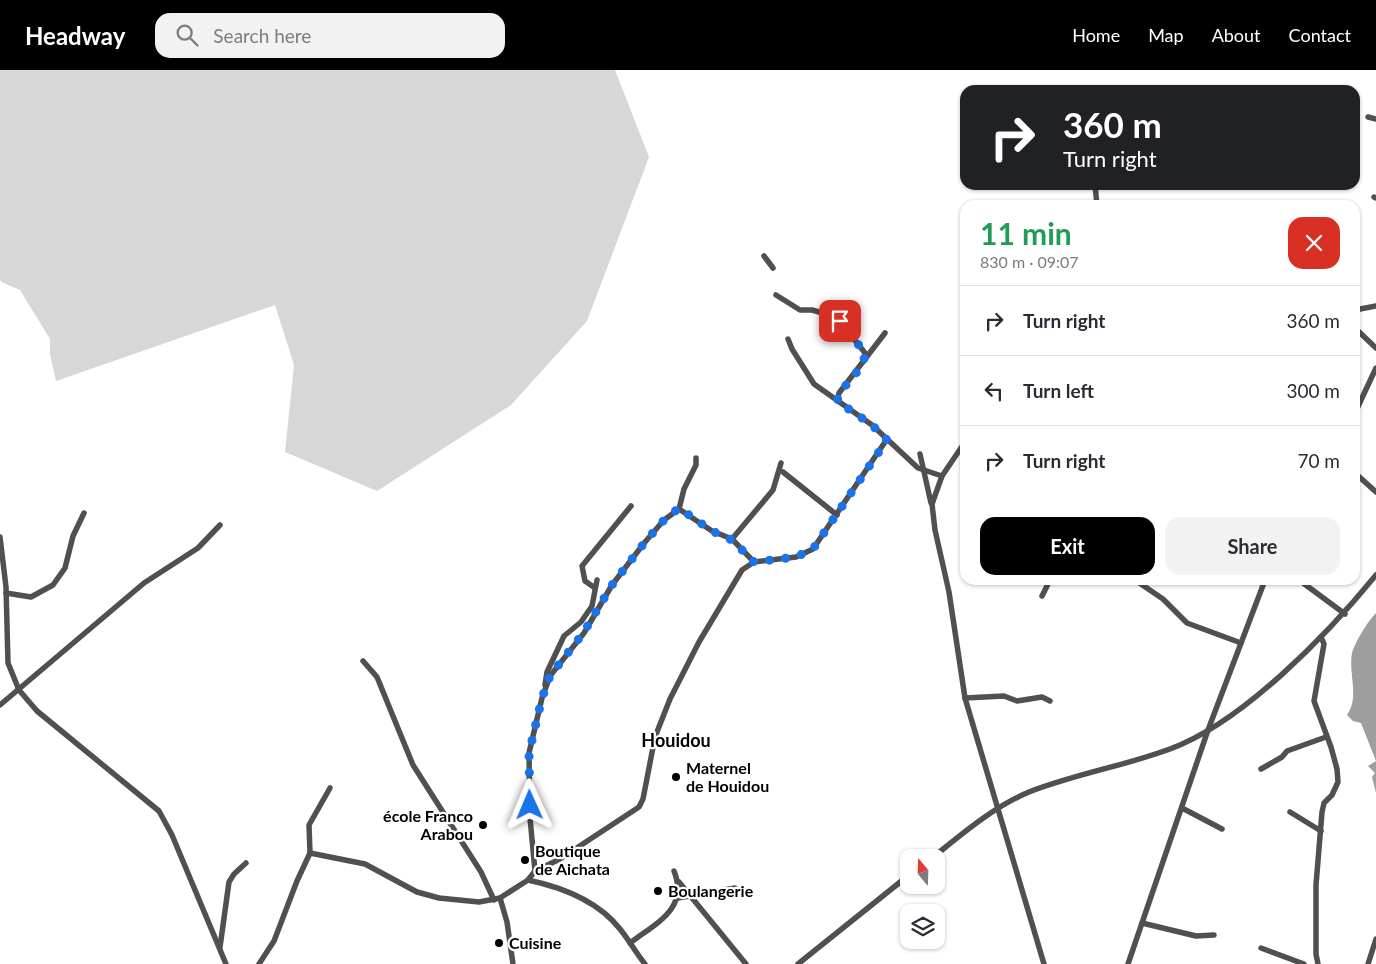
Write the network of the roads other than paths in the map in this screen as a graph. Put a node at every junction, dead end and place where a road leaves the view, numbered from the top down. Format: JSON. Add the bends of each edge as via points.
{"nodes":[{"id":1,"x":1368,"y":117,"type":"dead end"},
{"id":2,"x":1376,"y":119,"type":"edge"},
{"id":3,"x":764,"y":256,"type":"dead end"},
{"id":4,"x":773,"y":268,"type":"dead end"},
{"id":5,"x":776,"y":295,"type":"dead end"},
{"id":6,"x":1376,"y":306,"type":"edge"},
{"id":7,"x":1360,"y":309,"type":"edge"},
{"id":8,"x":885,"y":333,"type":"dead end"},
{"id":9,"x":1360,"y":333,"type":"edge"},
{"id":10,"x":788,"y":339,"type":"dead end"},
{"id":11,"x":1376,"y":348,"type":"edge"},
{"id":12,"x":864,"y":361,"type":"junction"},
{"id":13,"x":1376,"y":368,"type":"edge"},
{"id":14,"x":837,"y":401,"type":"junction"},
{"id":15,"x":1360,"y":402,"type":"edge"},
{"id":16,"x":887,"y":440,"type":"junction"},
{"id":17,"x":960,"y":449,"type":"edge"},
{"id":18,"x":920,"y":454,"type":"dead end"},
{"id":19,"x":696,"y":458,"type":"dead end"},
{"id":20,"x":781,"y":463,"type":"dead end"},
{"id":21,"x":924,"y":470,"type":"junction"},
{"id":22,"x":783,"y":472,"type":"dead end"},
{"id":23,"x":942,"y":476,"type":"junction"},
{"id":24,"x":1360,"y":478,"type":"edge"},
{"id":25,"x":1376,"y":492,"type":"edge"},
{"id":26,"x":932,"y":504,"type":"junction"},
{"id":27,"x":631,"y":506,"type":"dead end"},
{"id":28,"x":679,"y":508,"type":"junction"},
{"id":29,"x":84,"y":514,"type":"dead end"},
{"id":30,"x":837,"y":515,"type":"junction"},
{"id":31,"x":220,"y":525,"type":"dead end"},
{"id":32,"x":0,"y":537,"type":"edge"},
{"id":33,"x":732,"y":540,"type":"junction"},
{"id":34,"x":754,"y":562,"type":"junction"},
{"id":35,"x":1376,"y":575,"type":"edge"},
{"id":36,"x":597,"y":580,"type":"dead end"},
{"id":37,"x":1048,"y":585,"type":"edge"},
{"id":38,"x":1142,"y":585,"type":"edge"},
{"id":39,"x":1263,"y":585,"type":"edge"},
{"id":40,"x":1306,"y":585,"type":"edge"},
{"id":41,"x":596,"y":588,"type":"junction"},
{"id":42,"x":6,"y":593,"type":"junction"},
{"id":43,"x":1042,"y":596,"type":"dead end"},
{"id":44,"x":1345,"y":614,"type":"junction"},
{"id":45,"x":1321,"y":637,"type":"junction"},
{"id":46,"x":1241,"y":643,"type":"junction"},
{"id":47,"x":363,"y":661,"type":"dead end"},
{"id":48,"x":18,"y":690,"type":"junction"},
{"id":49,"x":544,"y":695,"type":"junction"},
{"id":50,"x":965,"y":698,"type":"junction"},
{"id":51,"x":1050,"y":701,"type":"dead end"},
{"id":52,"x":0,"y":705,"type":"edge"},
{"id":53,"x":1208,"y":730,"type":"junction"},
{"id":54,"x":1326,"y":737,"type":"junction"},
{"id":55,"x":1261,"y":769,"type":"dead end"},
{"id":56,"x":330,"y":788,"type":"dead end"},
{"id":57,"x":1182,"y":808,"type":"junction"},
{"id":58,"x":997,"y":809,"type":"junction"},
{"id":59,"x":1290,"y":812,"type":"dead end"},
{"id":60,"x":1222,"y":829,"type":"dead end"},
{"id":61,"x":1321,"y":831,"type":"junction"},
{"id":62,"x":944,"y":849,"type":"edge"},
{"id":63,"x":310,"y":853,"type":"junction"},
{"id":64,"x":246,"y":864,"type":"dead end"},
{"id":65,"x":535,"y":871,"type":"junction"},
{"id":66,"x":674,"y":871,"type":"dead end"},
{"id":67,"x":528,"y":880,"type":"junction"},
{"id":68,"x":679,"y":882,"type":"junction"},
{"id":69,"x":900,"y":882,"type":"edge"},
{"id":70,"x":735,"y":888,"type":"dead end"},
{"id":71,"x":690,"y":896,"type":"junction"},
{"id":72,"x":678,"y":898,"type":"junction"},
{"id":73,"x":497,"y":899,"type":"junction"},
{"id":74,"x":1142,"y":923,"type":"junction"},
{"id":75,"x":1214,"y":935,"type":"dead end"},
{"id":76,"x":1376,"y":939,"type":"edge"},
{"id":77,"x":630,"y":943,"type":"junction"},
{"id":78,"x":220,"y":947,"type":"junction"},
{"id":79,"x":1260,"y":948,"type":"dead end"},
{"id":80,"x":226,"y":964,"type":"edge"},
{"id":81,"x":259,"y":964,"type":"edge"},
{"id":82,"x":513,"y":964,"type":"edge"},
{"id":83,"x":645,"y":964,"type":"edge"},
{"id":84,"x":746,"y":964,"type":"edge"},
{"id":85,"x":798,"y":964,"type":"edge"},
{"id":86,"x":1044,"y":964,"type":"edge"},
{"id":87,"x":1128,"y":964,"type":"edge"},
{"id":88,"x":1304,"y":964,"type":"edge"},
{"id":89,"x":1318,"y":964,"type":"edge"},
{"id":90,"x":1368,"y":964,"type":"edge"}],
"edges":[{"from":1,"to":2,"type":"street"},
{"from":3,"to":4,"type":"street"},
{"from":5,"to":12,"type":"street","via":[[800,310],[812,310],[840,321],[865,353]]},
{"from":6,"to":7,"type":"street"},
{"from":8,"to":12,"type":"street"},
{"from":9,"to":11,"type":"street"},
{"from":10,"to":14,"type":"street","via":[[814,384]]},
{"from":12,"to":14,"type":"street","via":[[839,393]]},
{"from":13,"to":15,"type":"street"},
{"from":14,"to":16,"type":"street","via":[[872,425]]},
{"from":16,"to":21,"type":"street"},
{"from":16,"to":30,"type":"street"},
{"from":17,"to":23,"type":"street"},
{"from":18,"to":21,"type":"street"},
{"from":19,"to":28,"type":"street"},
{"from":20,"to":33,"type":"street","via":[[773,490]]},
{"from":21,"to":23,"type":"street"},
{"from":21,"to":26,"type":"street"},
{"from":22,"to":30,"type":"street"},
{"from":23,"to":26,"type":"street"},
{"from":24,"to":25,"type":"street"},
{"from":26,"to":50,"type":"street"},
{"from":27,"to":41,"type":"street","via":[[582,566],[585,581]]},
{"from":28,"to":33,"type":"street","via":[[712,531]]},
{"from":28,"to":49,"type":"street","via":[[664,520],[612,585],[584,632],[554,671]]},
{"from":29,"to":42,"type":"street","via":[[73,536],[65,568],[53,585],[31,597]]},
{"from":30,"to":34,"type":"street","via":[[813,549],[796,557]]},
{"from":31,"to":48,"type":"street","via":[[198,548],[144,584]]},
{"from":32,"to":42,"type":"street"},
{"from":33,"to":34,"type":"street"},
{"from":34,"to":65,"type":"street","via":[[742,570],[698,642],[670,699],[655,738],[639,807],[560,859]]},
{"from":35,"to":44,"type":"street"},
{"from":36,"to":41,"type":"street"},
{"from":37,"to":43,"type":"street"},
{"from":38,"to":46,"type":"street","via":[[1163,599],[1187,623]]},
{"from":39,"to":46,"type":"street"},
{"from":40,"to":44,"type":"street"},
{"from":41,"to":49,"type":"street","via":[[592,606],[581,622],[564,636],[546,672]]},
{"from":42,"to":48,"type":"street","via":[[8,662]]},
{"from":44,"to":45,"type":"street"},
{"from":45,"to":53,"type":"street","via":[[1269,685]]},
{"from":45,"to":54,"type":"street","via":[[1324,644],[1314,701]]},
{"from":46,"to":53,"type":"street"},
{"from":47,"to":73,"type":"street","via":[[377,677],[413,765]]},
{"from":48,"to":52,"type":"street"},
{"from":48,"to":78,"type":"street","via":[[37,711],[159,811]]},
{"from":49,"to":65,"type":"street","via":[[529,753]]},
{"from":50,"to":51,"type":"street","via":[[1004,696],[1017,700],[1042,697]]},
{"from":50,"to":58,"type":"street"},
{"from":53,"to":57,"type":"street"},
{"from":53,"to":58,"type":"street","via":[[1171,749],[1028,793]]},
{"from":54,"to":55,"type":"street","via":[[1287,751]]},
{"from":54,"to":61,"type":"street","via":[[1338,782],[1324,803]]},
{"from":56,"to":63,"type":"street","via":[[309,825]]},
{"from":57,"to":60,"type":"street"},
{"from":57,"to":74,"type":"street"},
{"from":58,"to":62,"type":"street"},
{"from":58,"to":86,"type":"street"},
{"from":59,"to":61,"type":"street"},
{"from":61,"to":89,"type":"street","via":[[1315,905]]},
{"from":63,"to":73,"type":"street","via":[[366,864],[424,894],[463,901]]},
{"from":63,"to":81,"type":"street","via":[[274,941]]},
{"from":64,"to":78,"type":"street","via":[[234,874],[226,892]]},
{"from":65,"to":67,"type":"street"},
{"from":66,"to":68,"type":"street"},
{"from":67,"to":73,"type":"street"},
{"from":67,"to":77,"type":"street","via":[[555,885],[603,912]]},
{"from":68,"to":71,"type":"street"},
{"from":68,"to":72,"type":"street"},
{"from":69,"to":85,"type":"street"},
{"from":70,"to":71,"type":"street"},
{"from":71,"to":72,"type":"street"},
{"from":71,"to":84,"type":"street"},
{"from":72,"to":77,"type":"street","via":[[672,910]]},
{"from":73,"to":82,"type":"street","via":[[507,922]]},
{"from":74,"to":75,"type":"street","via":[[1196,936]]},
{"from":74,"to":87,"type":"street"},
{"from":76,"to":90,"type":"street"},
{"from":77,"to":83,"type":"street"},
{"from":78,"to":80,"type":"street"},
{"from":79,"to":88,"type":"street"}]}
